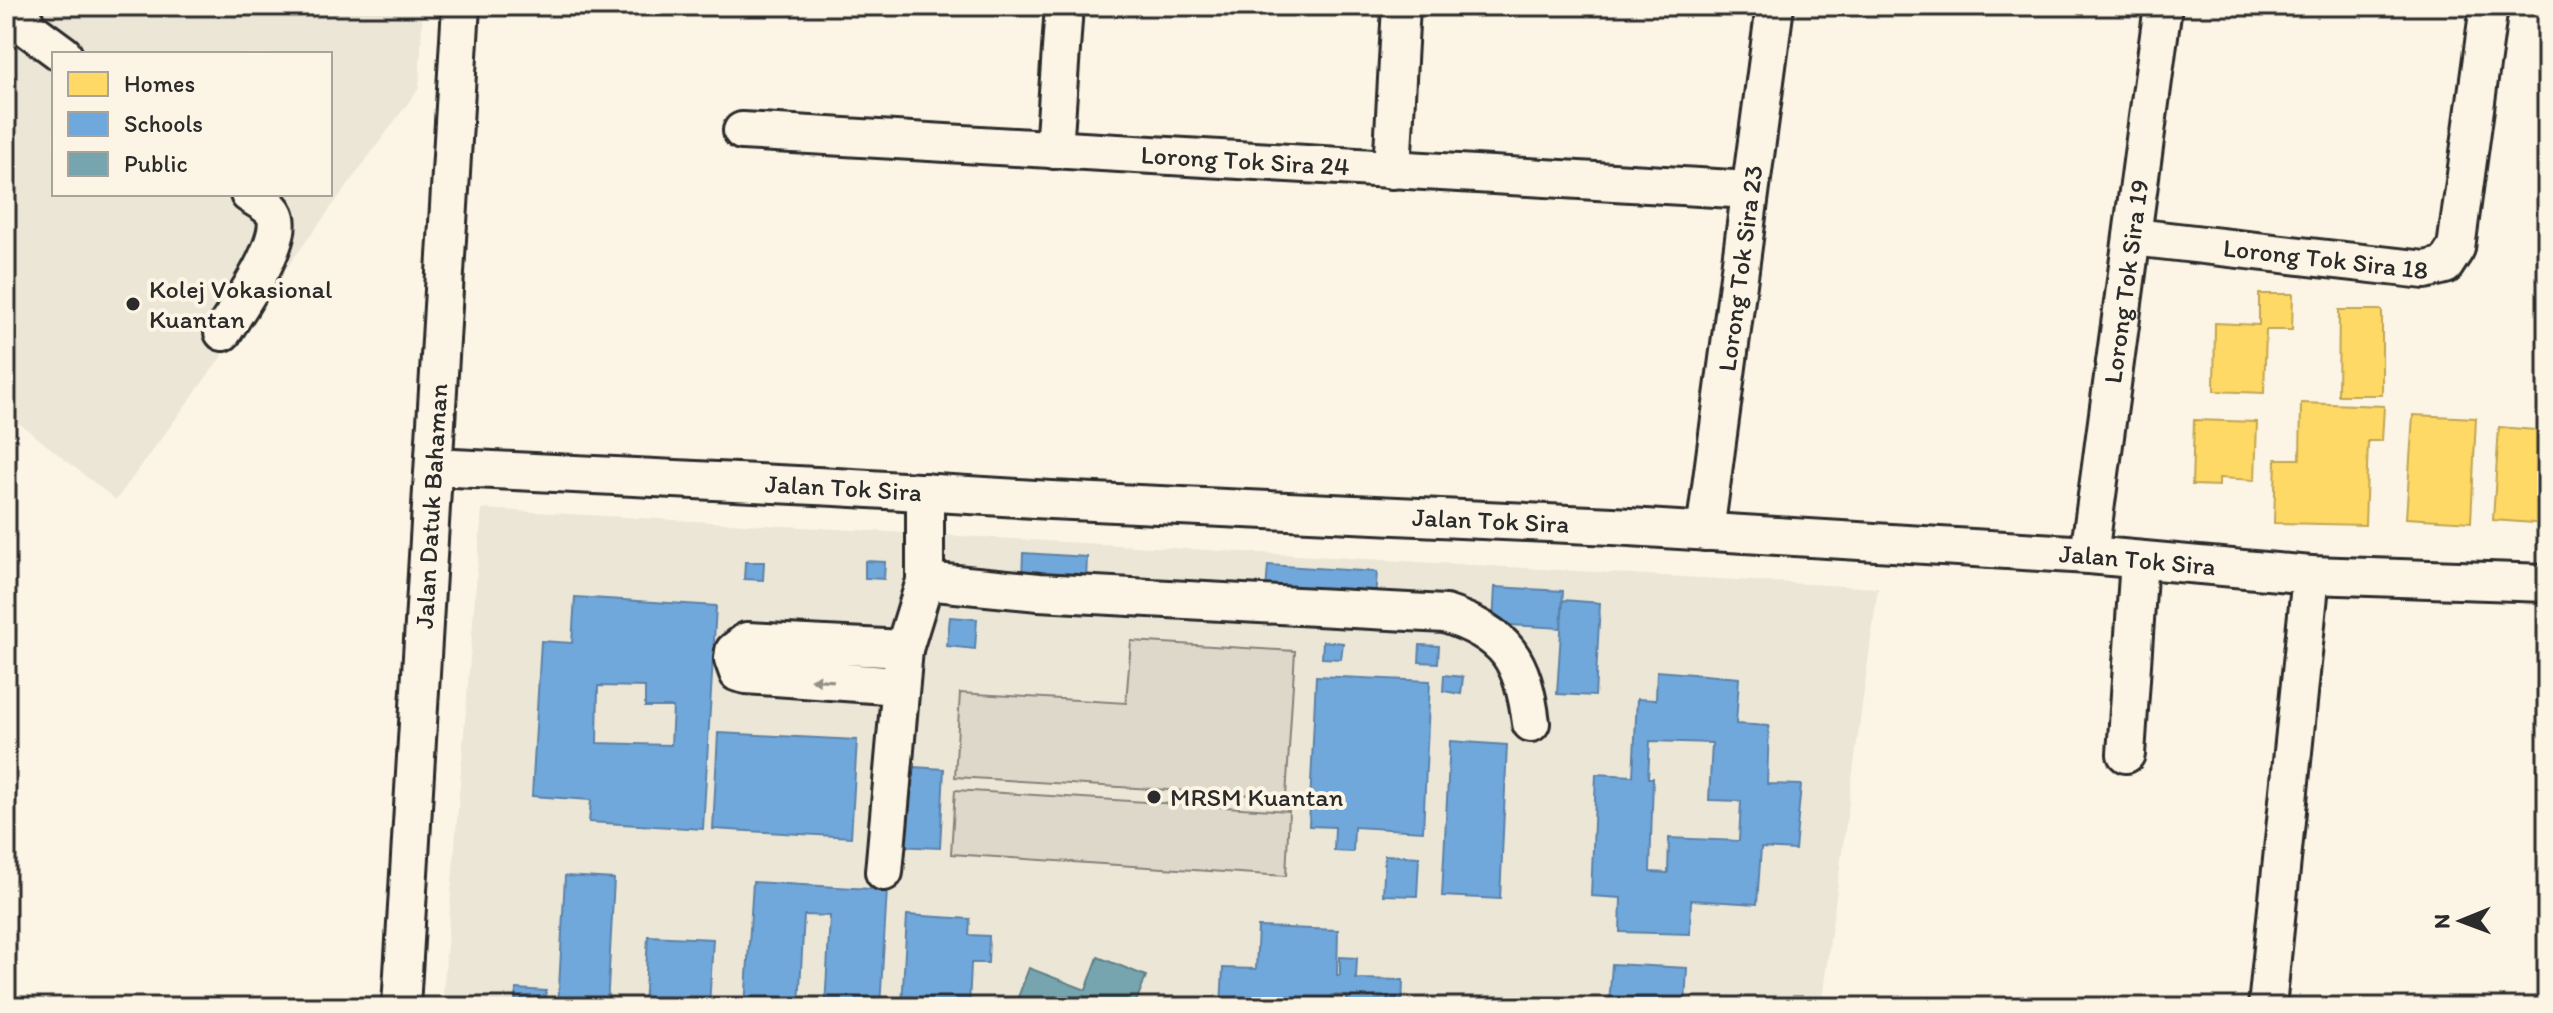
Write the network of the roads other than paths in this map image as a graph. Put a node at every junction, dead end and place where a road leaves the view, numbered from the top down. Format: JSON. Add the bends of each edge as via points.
{"nodes":[{"id":1,"x":24,"y":6,"type":"edge"},
{"id":2,"x":461,"y":6,"type":"edge"},
{"id":3,"x":1064,"y":6,"type":"edge"},
{"id":4,"x":1401,"y":6,"type":"edge"},
{"id":5,"x":1775,"y":6,"type":"edge"},
{"id":6,"x":2163,"y":6,"type":"edge"},
{"id":7,"x":2489,"y":6,"type":"edge"},
{"id":8,"x":60,"y":52,"type":"edge"},
{"id":9,"x":742,"y":131,"type":"dead end"},
{"id":10,"x":1054,"y":150,"type":"junction"},
{"id":11,"x":1392,"y":170,"type":"junction"},
{"id":12,"x":1750,"y":190,"type":"junction"},
{"id":13,"x":252,"y":196,"type":"edge"},
{"id":14,"x":2133,"y":237,"type":"junction"},
{"id":15,"x":223,"y":332,"type":"dead end"},
{"id":16,"x":434,"y":467,"type":"junction"},
{"id":17,"x":925,"y":492,"type":"junction"},
{"id":18,"x":1705,"y":532,"type":"junction"},
{"id":19,"x":2089,"y":555,"type":"junction"},
{"id":20,"x":2139,"y":560,"type":"junction"},
{"id":21,"x":2311,"y":575,"type":"junction"},
{"id":22,"x":925,"y":581,"type":"junction"},
{"id":23,"x":2547,"y":583,"type":"edge"},
{"id":24,"x":904,"y":649,"type":"junction"},
{"id":25,"x":900,"y":686,"type":"junction"},
{"id":26,"x":1531,"y":723,"type":"dead end"},
{"id":27,"x":2126,"y":754,"type":"dead end"},
{"id":28,"x":884,"y":872,"type":"dead end"},
{"id":29,"x":401,"y":1007,"type":"edge"},
{"id":30,"x":2267,"y":1007,"type":"edge"}],
"edges":[{"from":1,"to":8,"type":"street","via":[[22,17],[29,29]]},
{"from":2,"to":16,"type":"street","name":"Jalan Datuk Bahaman"},
{"from":3,"to":10,"type":"street"},
{"from":4,"to":11,"type":"street"},
{"from":5,"to":12,"type":"street","name":"Lorong Tok Sira 23"},
{"from":6,"to":14,"type":"street","name":"Lorong Tok Sira 19"},
{"from":7,"to":14,"type":"street","name":"Lorong Tok Sira 18","via":[[2456,248],[2445,265],[2425,270]]},
{"from":9,"to":10,"type":"street","name":"Lorong Tok Sira 24"},
{"from":10,"to":11,"type":"street","name":"Lorong Tok Sira 24"},
{"from":11,"to":12,"type":"street","name":"Lorong Tok Sira 24"},
{"from":12,"to":18,"type":"street","name":"Lorong Tok Sira 23"},
{"from":13,"to":15,"type":"street","via":[[274,212],[278,227],[273,248]]},
{"from":14,"to":19,"type":"street","name":"Lorong Tok Sira 19"},
{"from":16,"to":17,"type":"street","name":"Jalan Tok Sira"},
{"from":16,"to":29,"type":"street","name":"Jalan Datuk Bahaman"},
{"from":17,"to":18,"type":"street","name":"Jalan Tok Sira"},
{"from":17,"to":22,"type":"street"},
{"from":18,"to":19,"type":"street","name":"Jalan Tok Sira"},
{"from":19,"to":20,"type":"street","name":"Jalan Tok Sira"},
{"from":20,"to":21,"type":"street","name":"Jalan Tok Sira"},
{"from":20,"to":27,"type":"street"},
{"from":21,"to":23,"type":"street","name":"Jalan Tok Sira"},
{"from":21,"to":30,"type":"street"},
{"from":22,"to":24,"type":"street"},
{"from":22,"to":26,"type":"street","via":[[1445,614],[1492,634],[1513,659],[1526,688]]},
{"from":24,"to":25,"type":"street"},
{"from":25,"to":24,"type":"street","one_way":true,"via":[[746,675],[734,667],[734,651],[747,641]]},
{"from":25,"to":28,"type":"street"}]}
